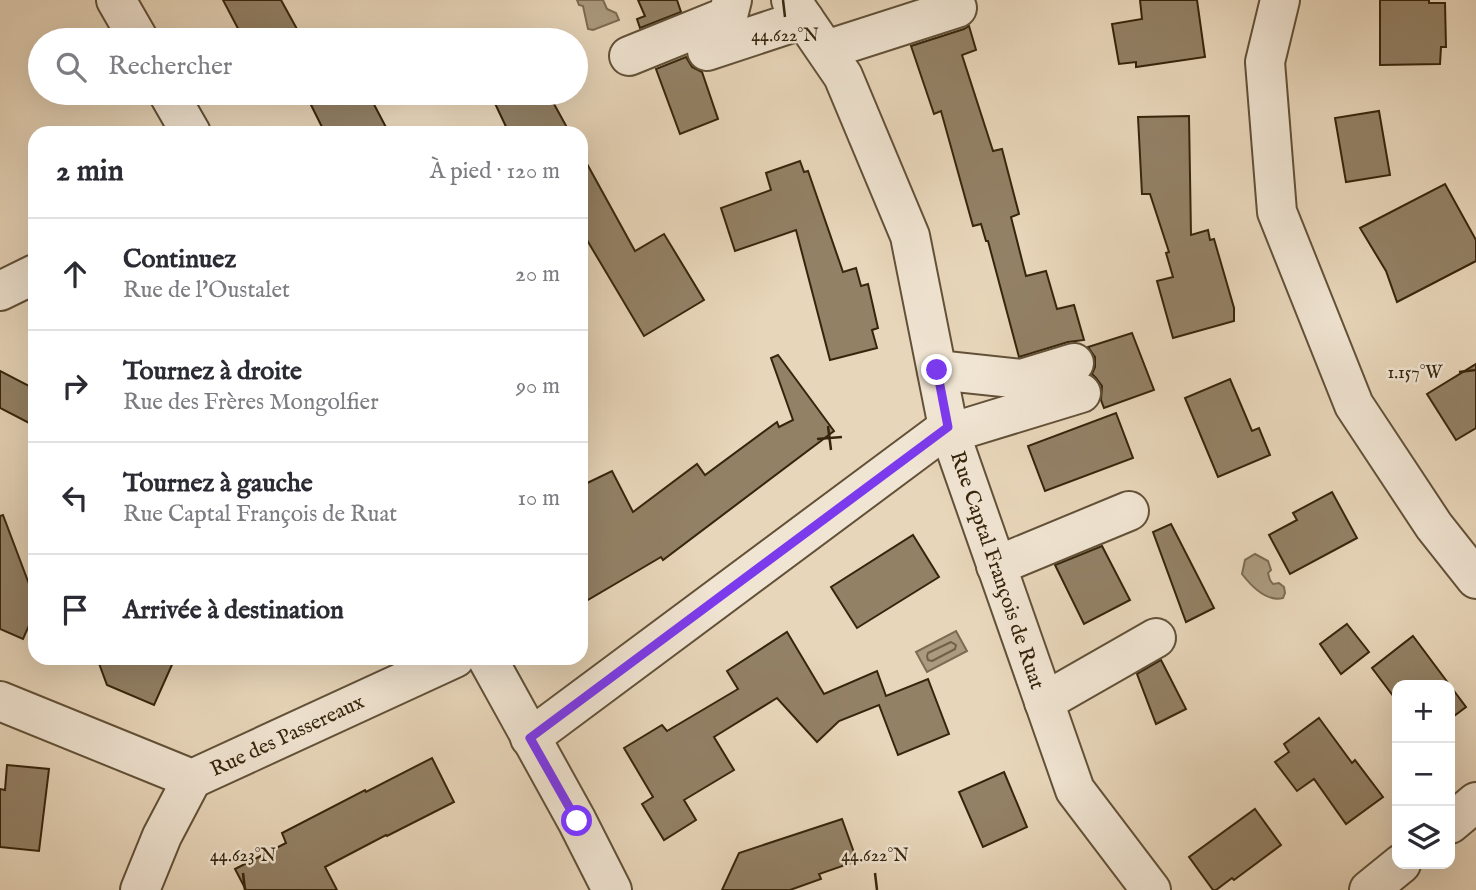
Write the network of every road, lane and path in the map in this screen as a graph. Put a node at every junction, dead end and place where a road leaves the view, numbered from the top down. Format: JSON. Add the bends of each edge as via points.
{"nodes":[{"id":1,"x":116,"y":0,"type":"edge"},
{"id":2,"x":732,"y":0,"type":"edge"},
{"id":3,"x":1280,"y":0,"type":"edge"},
{"id":4,"x":957,"y":8,"type":"dead end"},
{"id":5,"x":798,"y":10,"type":"edge"},
{"id":6,"x":132,"y":28,"type":"edge"},
{"id":7,"x":707,"y":51,"type":"dead end"},
{"id":8,"x":826,"y":51,"type":"junction"},
{"id":9,"x":629,"y":56,"type":"dead end"},
{"id":10,"x":175,"y":105,"type":"edge"},
{"id":11,"x":187,"y":126,"type":"edge"},
{"id":12,"x":28,"y":277,"type":"edge"},
{"id":13,"x":0,"y":291,"type":"edge"},
{"id":14,"x":937,"y":370,"type":"junction"},
{"id":15,"x":949,"y":430,"type":"junction"},
{"id":16,"x":1129,"y":511,"type":"dead end"},
{"id":17,"x":996,"y":566,"type":"junction"},
{"id":18,"x":1476,"y":579,"type":"edge"},
{"id":19,"x":1156,"y":638,"type":"dead end"},
{"id":20,"x":440,"y":665,"type":"edge"},
{"id":21,"x":491,"y":665,"type":"edge"},
{"id":22,"x":0,"y":701,"type":"edge"},
{"id":23,"x":1044,"y":702,"type":"junction"},
{"id":24,"x":530,"y":738,"type":"junction"},
{"id":25,"x":192,"y":779,"type":"junction"},
{"id":26,"x":1476,"y":802,"type":"edge"},
{"id":27,"x":1455,"y":820,"type":"edge"},
{"id":28,"x":1395,"y":869,"type":"edge"},
{"id":29,"x":140,"y":890,"type":"edge"},
{"id":30,"x":612,"y":890,"type":"edge"},
{"id":31,"x":1151,"y":890,"type":"edge"},
{"id":32,"x":1369,"y":890,"type":"edge"}],
"edges":[{"from":1,"to":6,"type":"street"},
{"from":2,"to":9,"type":"street","via":[[727,16]]},
{"from":3,"to":18,"type":"street","via":[[1265,62],[1277,212],[1353,405],[1434,526]]},
{"from":4,"to":8,"type":"street"},
{"from":5,"to":7,"type":"street"},
{"from":5,"to":8,"type":"street","name":"Rue Captal François de Ruat"},
{"from":8,"to":14,"type":"street","name":"Rue Captal François de Ruat","via":[[842,76],[910,236]]},
{"from":10,"to":11,"type":"street"},
{"from":12,"to":13,"type":"street"},
{"from":14,"to":15,"type":"street","name":"Rue Captal François de Ruat"},
{"from":14,"to":15,"type":"street","via":[[1021,379],[1077,378]]},
{"from":15,"to":17,"type":"street","name":"Rue Captal François de Ruat"},
{"from":15,"to":24,"type":"street"},
{"from":16,"to":17,"type":"street"},
{"from":17,"to":23,"type":"street","name":"Rue Captal François de Ruat"},
{"from":19,"to":23,"type":"street"},
{"from":20,"to":25,"type":"street","name":"Rue des Passereaux"},
{"from":21,"to":24,"type":"street"},
{"from":22,"to":25,"type":"street","name":"Rue des Passereaux"},
{"from":23,"to":31,"type":"street","name":"Rue Captal François de Ruat","via":[[1075,790]]},
{"from":24,"to":30,"type":"street"},
{"from":25,"to":29,"type":"street"},
{"from":26,"to":27,"type":"street"},
{"from":28,"to":32,"type":"street"}]}
